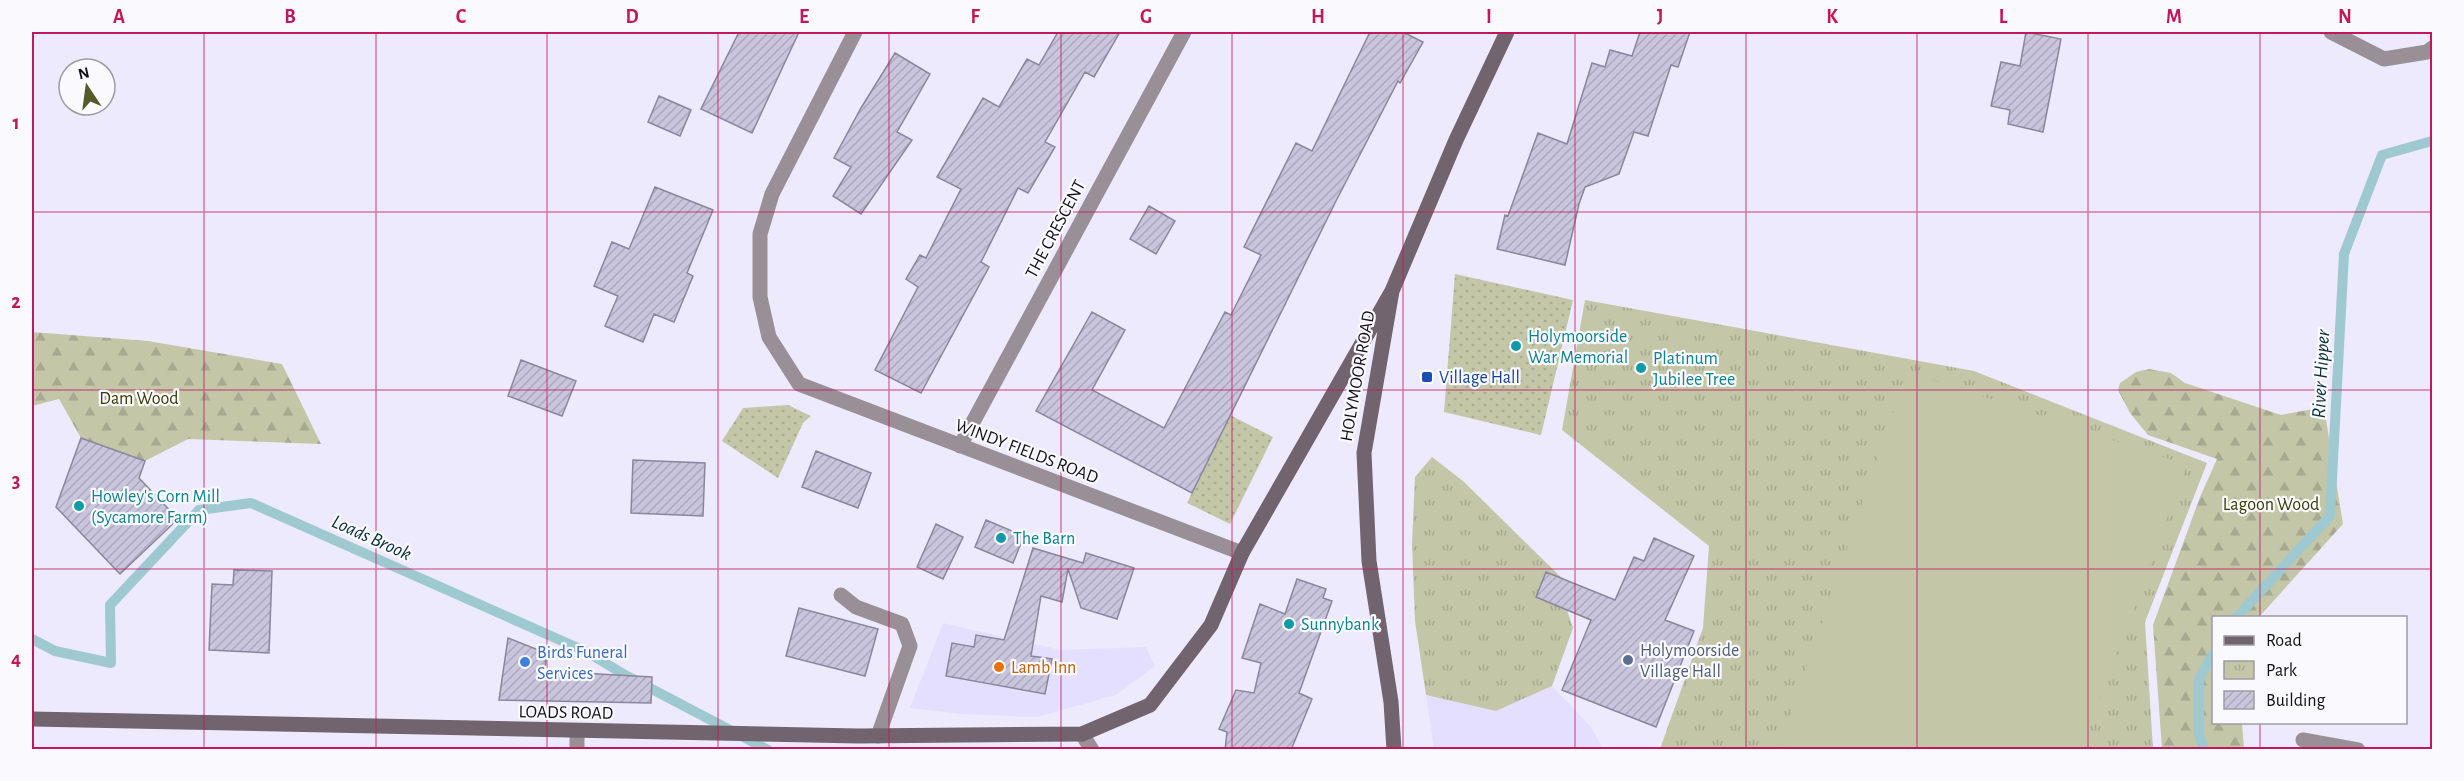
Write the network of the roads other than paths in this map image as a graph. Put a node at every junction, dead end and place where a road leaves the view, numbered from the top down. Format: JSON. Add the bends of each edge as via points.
{"nodes":[{"id":1,"x":855,"y":32,"type":"edge"},
{"id":2,"x":1184,"y":32,"type":"edge"},
{"id":3,"x":1507,"y":32,"type":"edge"},
{"id":4,"x":2331,"y":32,"type":"edge"},
{"id":5,"x":2433,"y":48,"type":"edge"},
{"id":6,"x":1392,"y":291,"type":"junction"},
{"id":7,"x":960,"y":446,"type":"junction"},
{"id":8,"x":1242,"y":553,"type":"junction"},
{"id":9,"x":841,"y":595,"type":"dead end"},
{"id":10,"x":32,"y":719,"type":"edge"},
{"id":11,"x":577,"y":732,"type":"junction"},
{"id":12,"x":1082,"y":734,"type":"junction"},
{"id":13,"x":878,"y":736,"type":"junction"},
{"id":14,"x":2303,"y":740,"type":"dead end"},
{"id":15,"x":577,"y":750,"type":"edge"},
{"id":16,"x":1092,"y":750,"type":"edge"},
{"id":17,"x":1394,"y":750,"type":"edge"},
{"id":18,"x":2358,"y":750,"type":"edge"}],
"edges":[{"from":1,"to":7,"type":"street","name":"WINDY FIELDS ROAD","via":[[772,194],[760,234],[760,297],[769,337],[799,384]]},
{"from":2,"to":7,"type":"street","name":"THE CRESCENT"},
{"from":3,"to":6,"type":"street","name":"HOLYMOOR ROAD"},
{"from":4,"to":5,"type":"street","via":[[2384,59]]},
{"from":6,"to":8,"type":"street"},
{"from":6,"to":17,"type":"street","name":"HOLYMOOR ROAD","via":[[1364,453],[1369,561],[1391,702]]},
{"from":7,"to":8,"type":"street","name":"WINDY FIELDS ROAD"},
{"from":8,"to":12,"type":"street","via":[[1212,625],[1150,705]]},
{"from":9,"to":13,"type":"street","via":[[856,607],[902,624],[910,646]]},
{"from":10,"to":11,"type":"street","name":"LOADS ROAD"},
{"from":11,"to":13,"type":"street","name":"LOADS ROAD"},
{"from":11,"to":15,"type":"street"},
{"from":12,"to":13,"type":"street","name":"LOADS ROAD"},
{"from":12,"to":16,"type":"street"},
{"from":14,"to":18,"type":"street"}]}
